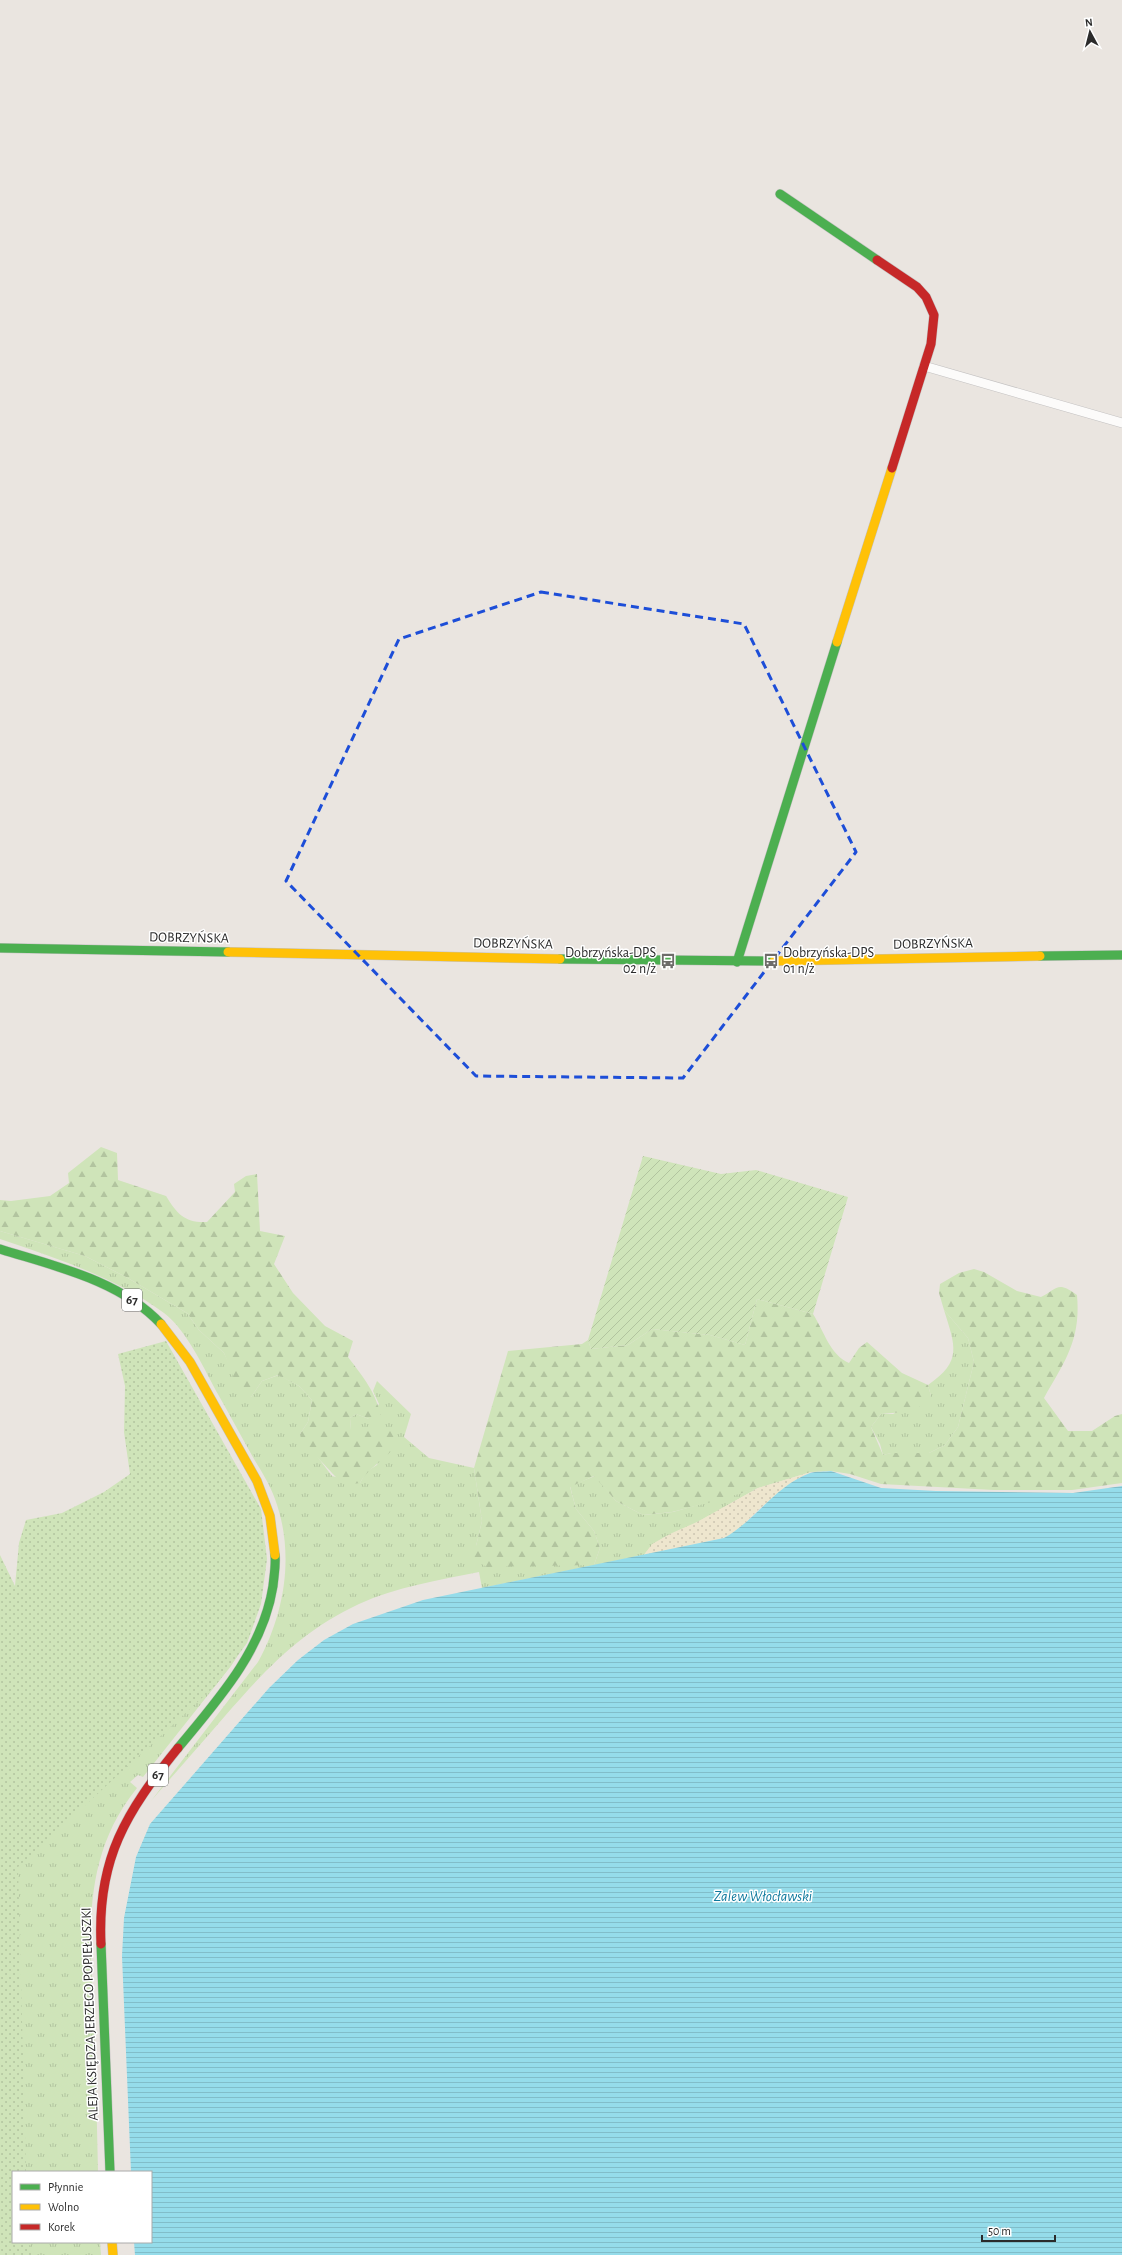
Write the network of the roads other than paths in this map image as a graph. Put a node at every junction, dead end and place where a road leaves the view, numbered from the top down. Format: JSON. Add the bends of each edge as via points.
{"nodes":[{"id":1,"x":780,"y":194,"type":"dead end"},
{"id":2,"x":924,"y":366,"type":"junction"},
{"id":3,"x":1122,"y":424,"type":"edge"},
{"id":4,"x":0,"y":948,"type":"edge"},
{"id":5,"x":1122,"y":955,"type":"edge"},
{"id":6,"x":737,"y":962,"type":"junction"},
{"id":7,"x":0,"y":1249,"type":"edge"},
{"id":8,"x":110,"y":2171,"type":"edge"},
{"id":9,"x":112,"y":2243,"type":"edge"},
{"id":10,"x":113,"y":2255,"type":"edge"}],
"edges":[{"from":1,"to":2,"type":"street","via":[[907,280],[929,299],[935,319]]},
{"from":2,"to":3,"type":"street"},
{"from":2,"to":6,"type":"street"},
{"from":4,"to":6,"type":"street","name":"DOBRZYŃSKA"},
{"from":5,"to":6,"type":"street","name":"DOBRZYŃSKA"},
{"from":7,"to":8,"type":"street","name":"ALEJA KSIĘDZA JERZEGO POPIEŁUSZKI","number":"67","via":[[113,1289],[135,1302],[166,1330],[188,1359],[258,1486],[270,1514],[275,1546],[275,1578],[271,1602],[256,1645],[137,1803],[120,1832],[108,1862],[101,1897],[100,1922]]},
{"from":9,"to":10,"type":"street"}]}
